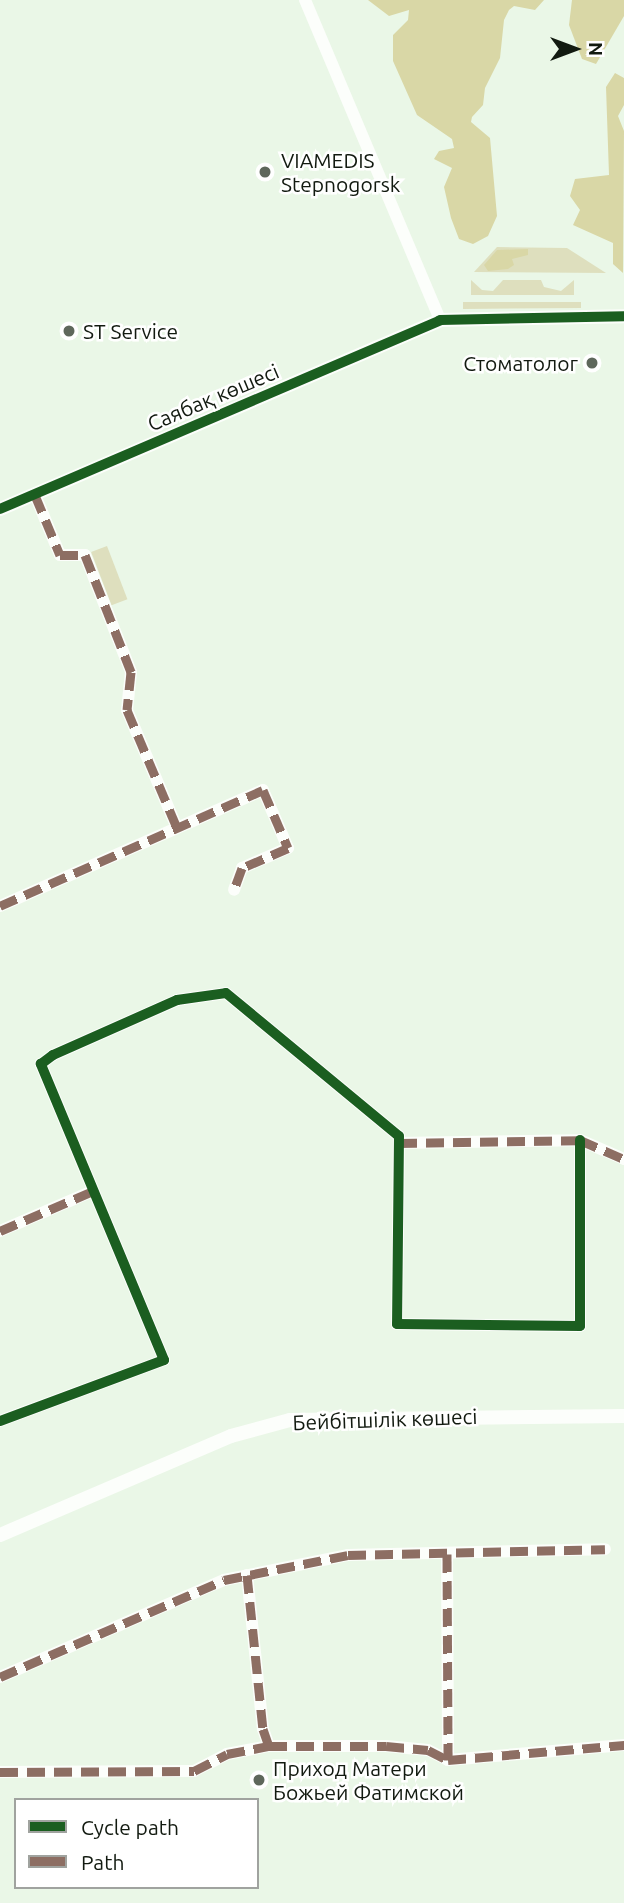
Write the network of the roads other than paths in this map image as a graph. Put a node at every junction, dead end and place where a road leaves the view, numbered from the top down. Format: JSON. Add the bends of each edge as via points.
{"nodes":[{"id":1,"x":305,"y":0,"type":"edge"},
{"id":2,"x":624,"y":316,"type":"edge"},
{"id":3,"x":440,"y":320,"type":"junction"},
{"id":4,"x":35,"y":495,"type":"junction"},
{"id":5,"x":0,"y":509,"type":"edge"},
{"id":6,"x":177,"y":828,"type":"junction"},
{"id":7,"x":234,"y":890,"type":"dead end"},
{"id":8,"x":0,"y":906,"type":"edge"},
{"id":9,"x":580,"y":1140,"type":"junction"},
{"id":10,"x":399,"y":1143,"type":"junction"},
{"id":11,"x":624,"y":1159,"type":"edge"},
{"id":12,"x":93,"y":1191,"type":"junction"},
{"id":13,"x":0,"y":1231,"type":"edge"},
{"id":14,"x":624,"y":1416,"type":"edge"},
{"id":15,"x":0,"y":1421,"type":"edge"},
{"id":16,"x":0,"y":1535,"type":"edge"},
{"id":17,"x":605,"y":1549,"type":"dead end"},
{"id":18,"x":447,"y":1554,"type":"junction"},
{"id":19,"x":247,"y":1575,"type":"junction"},
{"id":20,"x":0,"y":1677,"type":"edge"},
{"id":21,"x":624,"y":1745,"type":"edge"},
{"id":22,"x":269,"y":1746,"type":"junction"},
{"id":23,"x":449,"y":1760,"type":"junction"},
{"id":24,"x":0,"y":1772,"type":"edge"}],
"edges":[{"from":1,"to":3,"type":"street"},
{"from":2,"to":3,"type":"street"},
{"from":3,"to":4,"type":"street","name":"Саябақ көшесі"},
{"from":4,"to":5,"type":"street","name":"Саябақ көшесі"},
{"from":4,"to":6,"type":"street","via":[[60,555],[85,555],[131,672],[127,710]]},
{"from":6,"to":7,"type":"street","via":[[263,790],[288,848],[242,868]]},
{"from":6,"to":8,"type":"street"},
{"from":9,"to":10,"type":"street"},
{"from":9,"to":10,"type":"street","via":[[580,1326],[397,1324]]},
{"from":9,"to":11,"type":"street"},
{"from":10,"to":12,"type":"street","via":[[399,1136],[226,993],[177,1000],[41,1064]]},
{"from":12,"to":13,"type":"street"},
{"from":12,"to":15,"type":"street","via":[[164,1360]]},
{"from":14,"to":16,"type":"street","name":"Бейбітшілік көшесі","via":[[290,1420],[231,1436]]},
{"from":17,"to":18,"type":"street"},
{"from":18,"to":19,"type":"street","via":[[348,1555]]},
{"from":18,"to":23,"type":"street"},
{"from":19,"to":20,"type":"street","via":[[224,1580]]},
{"from":19,"to":22,"type":"street","via":[[263,1729]]},
{"from":21,"to":23,"type":"street"},
{"from":22,"to":23,"type":"street","via":[[386,1746],[428,1750]]},
{"from":22,"to":24,"type":"street","via":[[227,1754],[194,1771]]}]}
